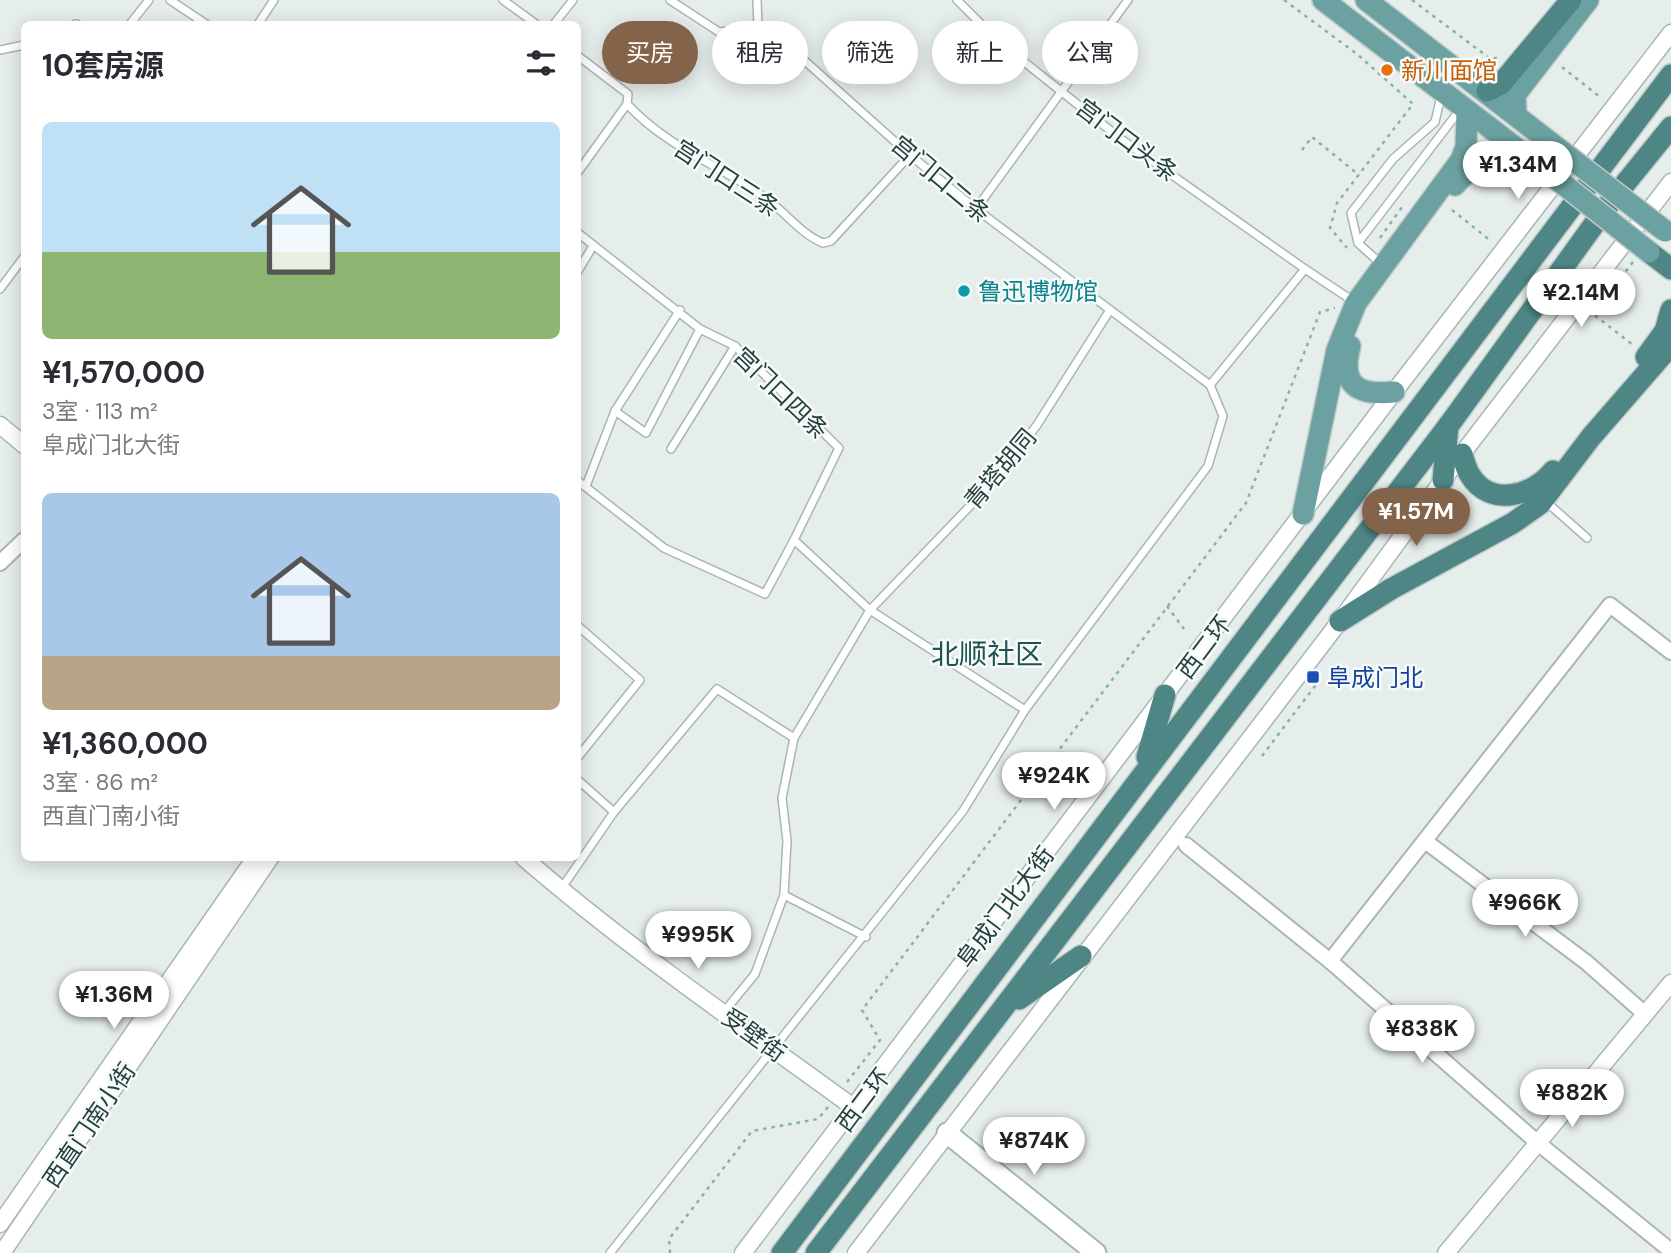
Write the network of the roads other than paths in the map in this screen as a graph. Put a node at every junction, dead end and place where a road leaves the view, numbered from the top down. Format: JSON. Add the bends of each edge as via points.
{"nodes":[{"id":1,"x":149,"y":0,"type":"edge"},
{"id":2,"x":170,"y":0,"type":"edge"},
{"id":3,"x":274,"y":0,"type":"edge"},
{"id":4,"x":503,"y":0,"type":"edge"},
{"id":5,"x":573,"y":0,"type":"edge"},
{"id":6,"x":670,"y":0,"type":"edge"},
{"id":7,"x":757,"y":0,"type":"edge"},
{"id":8,"x":957,"y":0,"type":"edge"},
{"id":9,"x":1128,"y":0,"type":"edge"},
{"id":10,"x":1322,"y":0,"type":"edge"},
{"id":11,"x":1366,"y":0,"type":"edge"},
{"id":12,"x":1571,"y":0,"type":"edge"},
{"id":13,"x":1588,"y":0,"type":"edge"},
{"id":14,"x":132,"y":21,"type":"edge"},
{"id":15,"x":202,"y":21,"type":"edge"},
{"id":16,"x":260,"y":21,"type":"edge"},
{"id":17,"x":532,"y":21,"type":"edge"},
{"id":18,"x":556,"y":21,"type":"edge"},
{"id":19,"x":758,"y":21,"type":"edge"},
{"id":20,"x":712,"y":27,"type":"edge"},
{"id":21,"x":1671,"y":33,"type":"edge"},
{"id":22,"x":21,"y":45,"type":"edge"},
{"id":23,"x":0,"y":50,"type":"edge"},
{"id":24,"x":581,"y":58,"type":"edge"},
{"id":25,"x":808,"y":61,"type":"edge"},
{"id":26,"x":1671,"y":75,"type":"edge"},
{"id":27,"x":1062,"y":90,"type":"junction"},
{"id":28,"x":1487,"y":91,"type":"junction"},
{"id":29,"x":1442,"y":92,"type":"junction"},
{"id":30,"x":627,"y":104,"type":"junction"},
{"id":31,"x":1465,"y":109,"type":"junction"},
{"id":32,"x":1516,"y":115,"type":"junction"},
{"id":33,"x":1671,"y":127,"type":"edge"},
{"id":34,"x":1524,"y":154,"type":"junction"},
{"id":35,"x":910,"y":155,"type":"junction"},
{"id":36,"x":581,"y":168,"type":"edge"},
{"id":37,"x":1671,"y":182,"type":"edge"},
{"id":38,"x":976,"y":209,"type":"junction"},
{"id":39,"x":1668,"y":234,"type":"edge"},
{"id":40,"x":581,"y":236,"type":"edge"},
{"id":41,"x":1358,"y":243,"type":"junction"},
{"id":42,"x":593,"y":246,"type":"junction"},
{"id":43,"x":1649,"y":252,"type":"joint"},
{"id":44,"x":21,"y":261,"type":"edge"},
{"id":45,"x":1381,"y":263,"type":"junction"},
{"id":46,"x":581,"y":266,"type":"edge"},
{"id":47,"x":1305,"y":268,"type":"junction"},
{"id":48,"x":1670,"y":274,"type":"edge"},
{"id":49,"x":0,"y":289,"type":"edge"},
{"id":50,"x":1351,"y":300,"type":"junction"},
{"id":51,"x":680,"y":310,"type":"junction"},
{"id":52,"x":1110,"y":310,"type":"junction"},
{"id":53,"x":1671,"y":310,"type":"edge"},
{"id":54,"x":700,"y":329,"type":"junction"},
{"id":55,"x":1671,"y":345,"type":"edge"},
{"id":56,"x":735,"y":346,"type":"junction"},
{"id":57,"x":1210,"y":385,"type":"junction"},
{"id":58,"x":1394,"y":392,"type":"junction"},
{"id":59,"x":615,"y":411,"type":"junction"},
{"id":60,"x":0,"y":425,"type":"edge"},
{"id":61,"x":1449,"y":425,"type":"junction"},
{"id":62,"x":21,"y":442,"type":"edge"},
{"id":63,"x":671,"y":449,"type":"dead end"},
{"id":64,"x":1462,"y":454,"type":"junction"},
{"id":65,"x":1443,"y":480,"type":"junction"},
{"id":66,"x":581,"y":483,"type":"edge"},
{"id":67,"x":586,"y":486,"type":"junction"},
{"id":68,"x":1552,"y":507,"type":"dead end"},
{"id":69,"x":1303,"y":514,"type":"junction"},
{"id":70,"x":1587,"y":538,"type":"dead end"},
{"id":71,"x":794,"y":540,"type":"junction"},
{"id":72,"x":21,"y":543,"type":"edge"},
{"id":73,"x":0,"y":563,"type":"edge"},
{"id":74,"x":870,"y":610,"type":"junction"},
{"id":75,"x":1340,"y":621,"type":"junction"},
{"id":76,"x":581,"y":629,"type":"edge"},
{"id":77,"x":1671,"y":653,"type":"edge"},
{"id":78,"x":1165,"y":695,"type":"junction"},
{"id":79,"x":1025,"y":710,"type":"junction"},
{"id":80,"x":794,"y":738,"type":"junction"},
{"id":81,"x":581,"y":753,"type":"edge"},
{"id":82,"x":1143,"y":770,"type":"junction"},
{"id":83,"x":581,"y":783,"type":"edge"},
{"id":84,"x":614,"y":812,"type":"junction"},
{"id":85,"x":1424,"y":841,"type":"junction"},
{"id":86,"x":1186,"y":845,"type":"dead end"},
{"id":87,"x":581,"y":860,"type":"edge"},
{"id":88,"x":253,"y":861,"type":"edge"},
{"id":89,"x":269,"y":861,"type":"edge"},
{"id":90,"x":528,"y":861,"type":"edge"},
{"id":91,"x":580,"y":861,"type":"edge"},
{"id":92,"x":561,"y":889,"type":"junction"},
{"id":93,"x":784,"y":895,"type":"junction"},
{"id":94,"x":866,"y":937,"type":"junction"},
{"id":95,"x":1081,"y":956,"type":"junction"},
{"id":96,"x":1330,"y":961,"type":"junction"},
{"id":97,"x":1671,"y":983,"type":"edge"},
{"id":98,"x":1003,"y":1010,"type":"junction"},
{"id":99,"x":723,"y":1013,"type":"junction"},
{"id":100,"x":1645,"y":1014,"type":"junction"},
{"id":101,"x":772,"y":1048,"type":"junction"},
{"id":102,"x":853,"y":1107,"type":"junction"},
{"id":103,"x":947,"y":1133,"type":"junction"},
{"id":104,"x":1538,"y":1143,"type":"junction"},
{"id":105,"x":0,"y":1224,"type":"edge"},
{"id":106,"x":1671,"y":1251,"type":"edge"},
{"id":107,"x":2,"y":1253,"type":"edge"},
{"id":108,"x":610,"y":1253,"type":"edge"},
{"id":109,"x":743,"y":1253,"type":"edge"},
{"id":110,"x":782,"y":1253,"type":"edge"},
{"id":111,"x":816,"y":1253,"type":"edge"},
{"id":112,"x":856,"y":1253,"type":"edge"},
{"id":113,"x":1096,"y":1253,"type":"edge"},
{"id":114,"x":1446,"y":1253,"type":"edge"}],
"edges":[{"from":1,"to":14,"type":"lane"},
{"from":2,"to":15,"type":"lane"},
{"from":3,"to":16,"type":"lane"},
{"from":4,"to":17,"type":"lane"},
{"from":5,"to":18,"type":"lane"},
{"from":6,"to":20,"type":"lane"},
{"from":7,"to":19,"type":"lane"},
{"from":8,"to":27,"type":"lane","name":"宫门口头条","via":[[998,41]]},
{"from":9,"to":27,"type":"lane"},
{"from":10,"to":29,"type":"main road"},
{"from":11,"to":28,"type":"main road"},
{"from":12,"to":28,"type":"highway","via":[[1501,84]]},
{"from":13,"to":32,"type":"main road","via":[[1515,95]]},
{"from":21,"to":58,"type":"street","name":"阜成门北大街"},
{"from":22,"to":23,"type":"lane"},
{"from":24,"to":30,"type":"lane","name":"宫门口三条","via":[[628,94]]},
{"from":25,"to":35,"type":"lane","name":"宫门口二条"},
{"from":26,"to":82,"type":"highway","name":"西二环"},
{"from":27,"to":38,"type":"lane"},
{"from":27,"to":47,"type":"lane","name":"宫门口头条","via":[[1121,139]]},
{"from":28,"to":32,"type":"main road"},
{"from":29,"to":31,"type":"main road"},
{"from":29,"to":41,"type":"lane","via":[[1435,122],[1393,159],[1350,213]]},
{"from":30,"to":35,"type":"lane","name":"宫门口三条","via":[[651,130],[768,200],[823,243],[831,241]]},
{"from":30,"to":36,"type":"lane"},
{"from":31,"to":34,"type":"main road"},
{"from":31,"to":41,"type":"lane"},
{"from":31,"to":45,"type":"main road","via":[[1466,147],[1461,160]]},
{"from":32,"to":39,"type":"main road","bridge":true},
{"from":33,"to":61,"type":"highway","via":[[1611,201]]},
{"from":34,"to":43,"type":"main road","bridge":true},
{"from":34,"to":45,"type":"main road","via":[[1471,168]]},
{"from":35,"to":38,"type":"lane","name":"宫门口二条"},
{"from":37,"to":64,"type":"street"},
{"from":38,"to":52,"type":"lane","name":"宫门口二条"},
{"from":40,"to":42,"type":"lane","name":"宫门口四条"},
{"from":41,"to":45,"type":"lane"},
{"from":42,"to":46,"type":"lane"},
{"from":42,"to":51,"type":"lane","name":"宫门口四条"},
{"from":43,"to":48,"type":"highway"},
{"from":44,"to":49,"type":"lane"},
{"from":45,"to":50,"type":"main road"},
{"from":45,"to":58,"type":"main road","via":[[1345,366],[1352,385],[1370,395]]},
{"from":47,"to":50,"type":"lane","name":"宫门口头条"},
{"from":47,"to":57,"type":"lane"},
{"from":50,"to":69,"type":"main road"},
{"from":51,"to":54,"type":"lane","name":"宫门口四条"},
{"from":51,"to":59,"type":"lane"},
{"from":52,"to":57,"type":"lane","name":"宫门口二条"},
{"from":52,"to":74,"type":"lane","name":"青塔胡同","via":[[1037,425],[993,482]]},
{"from":53,"to":64,"type":"highway","via":[[1654,348],[1542,484],[1517,496],[1491,494],[1470,476]]},
{"from":54,"to":56,"type":"lane","name":"宫门口四条"},
{"from":54,"to":59,"type":"lane","via":[[646,433]]},
{"from":55,"to":75,"type":"highway","via":[[1540,504]]},
{"from":56,"to":63,"type":"lane"},
{"from":56,"to":71,"type":"lane","name":"宫门口四条","via":[[839,448]]},
{"from":57,"to":79,"type":"lane","via":[[1223,416],[1208,466]]},
{"from":58,"to":69,"type":"street","name":"阜成门北大街"},
{"from":59,"to":67,"type":"lane"},
{"from":60,"to":62,"type":"street"},
{"from":61,"to":65,"type":"highway"},
{"from":61,"to":98,"type":"highway"},
{"from":64,"to":65,"type":"street"},
{"from":65,"to":75,"type":"street"},
{"from":66,"to":67,"type":"lane"},
{"from":67,"to":71,"type":"lane","via":[[664,548],[765,594]]},
{"from":68,"to":70,"type":"lane"},
{"from":69,"to":78,"type":"street","name":"阜成门北大街"},
{"from":71,"to":74,"type":"lane"},
{"from":72,"to":73,"type":"street"},
{"from":74,"to":79,"type":"lane"},
{"from":74,"to":80,"type":"lane","name":"青塔胡同"},
{"from":75,"to":95,"type":"street"},
{"from":76,"to":81,"type":"lane","via":[[640,680]]},
{"from":77,"to":85,"type":"street","via":[[1610,605]]},
{"from":78,"to":82,"type":"highway"},
{"from":78,"to":102,"type":"street","name":"阜成门北大街"},
{"from":79,"to":94,"type":"lane","via":[[963,811]]},
{"from":80,"to":84,"type":"lane","via":[[717,689]]},
{"from":80,"to":93,"type":"lane","name":"青塔胡同","via":[[782,798],[787,841]]},
{"from":82,"to":110,"type":"highway","name":"西二环"},
{"from":83,"to":84,"type":"lane"},
{"from":84,"to":87,"type":"lane"},
{"from":85,"to":96,"type":"street"},
{"from":85,"to":100,"type":"street","via":[[1586,962]]},
{"from":86,"to":96,"type":"street"},
{"from":88,"to":105,"type":"street","name":"西直门南小街"},
{"from":89,"to":107,"type":"street","name":"西直门南小街"},
{"from":90,"to":92,"type":"street","name":"受壁街"},
{"from":91,"to":92,"type":"lane"},
{"from":92,"to":99,"type":"street","name":"受壁街"},
{"from":93,"to":94,"type":"lane"},
{"from":93,"to":99,"type":"lane","name":"青塔胡同","via":[[755,974]]},
{"from":94,"to":101,"type":"lane"},
{"from":95,"to":98,"type":"highway"},
{"from":95,"to":103,"type":"street"},
{"from":96,"to":104,"type":"street"},
{"from":97,"to":100,"type":"street"},
{"from":98,"to":111,"type":"highway"},
{"from":99,"to":101,"type":"street","name":"受壁街"},
{"from":100,"to":104,"type":"street"},
{"from":101,"to":102,"type":"street","name":"受壁街"},
{"from":101,"to":108,"type":"lane"},
{"from":102,"to":109,"type":"street","name":"阜成门北大街"},
{"from":103,"to":112,"type":"street"},
{"from":103,"to":113,"type":"main road"},
{"from":104,"to":106,"type":"street"},
{"from":104,"to":114,"type":"street"}]}
